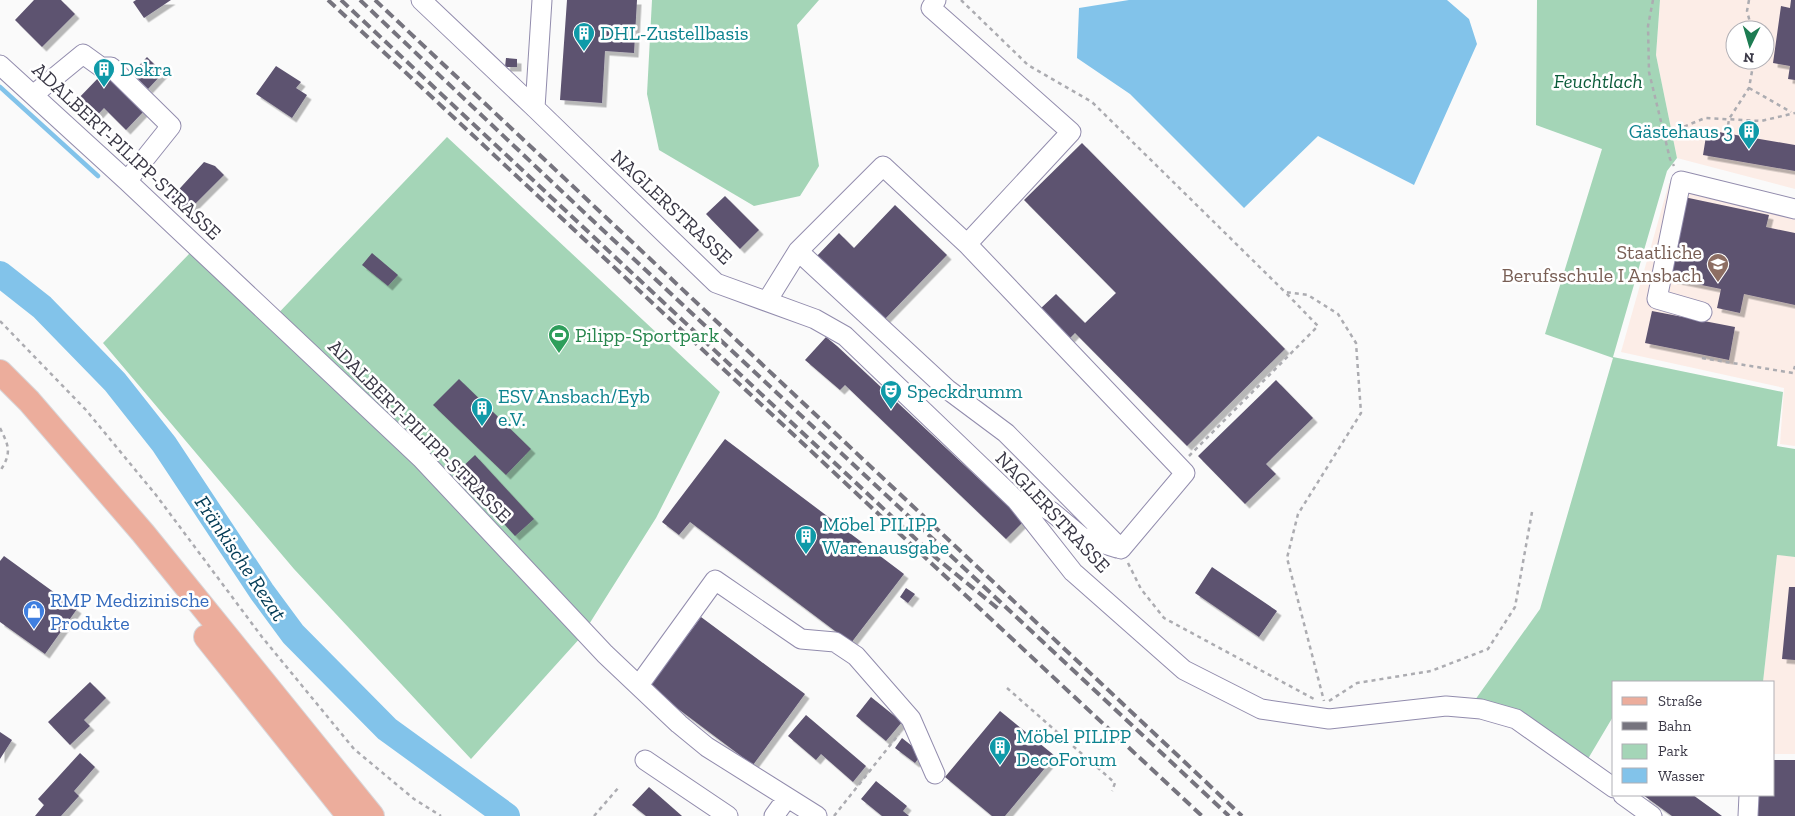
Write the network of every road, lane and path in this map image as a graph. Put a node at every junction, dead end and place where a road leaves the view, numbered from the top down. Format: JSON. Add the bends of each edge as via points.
{"nodes":[{"id":1,"x":421,"y":0,"type":"edge"},
{"id":2,"x":542,"y":0,"type":"edge"},
{"id":3,"x":936,"y":0,"type":"edge"},
{"id":4,"x":961,"y":0,"type":"edge"},
{"id":5,"x":1653,"y":0,"type":"edge"},
{"id":6,"x":1748,"y":0,"type":"edge"},
{"id":7,"x":1749,"y":20,"type":"edge"},
{"id":8,"x":0,"y":65,"type":"edge"},
{"id":9,"x":1752,"y":70,"type":"edge"},
{"id":10,"x":1749,"y":88,"type":"junction"},
{"id":11,"x":33,"y":95,"type":"junction"},
{"id":12,"x":535,"y":108,"type":"junction"},
{"id":13,"x":1794,"y":113,"type":"edge"},
{"id":14,"x":1729,"y":119,"type":"junction"},
{"id":15,"x":1727,"y":133,"type":"dead end"},
{"id":16,"x":1665,"y":141,"type":"junction"},
{"id":17,"x":127,"y":181,"type":"junction"},
{"id":18,"x":1682,"y":181,"type":"junction"},
{"id":19,"x":1795,"y":209,"type":"edge"},
{"id":20,"x":967,"y":244,"type":"junction"},
{"id":21,"x":798,"y":251,"type":"junction"},
{"id":22,"x":1285,"y":292,"type":"junction"},
{"id":23,"x":768,"y":301,"type":"junction"},
{"id":24,"x":1702,"y":312,"type":"dead end"},
{"id":25,"x":0,"y":321,"type":"edge"},
{"id":26,"x":1702,"y":358,"type":"dead end"},
{"id":27,"x":1795,"y":366,"type":"edge"},
{"id":28,"x":0,"y":372,"type":"edge"},
{"id":29,"x":0,"y":394,"type":"edge"},
{"id":30,"x":0,"y":428,"type":"edge"},
{"id":31,"x":1178,"y":467,"type":"junction"},
{"id":32,"x":0,"y":471,"type":"edge"},
{"id":33,"x":1017,"y":501,"type":"junction"},
{"id":34,"x":1532,"y":512,"type":"dead end"},
{"id":35,"x":1121,"y":549,"type":"junction"},
{"id":36,"x":639,"y":685,"type":"junction"},
{"id":37,"x":1007,"y":688,"type":"dead end"},
{"id":38,"x":1324,"y":705,"type":"junction"},
{"id":39,"x":910,"y":719,"type":"junction"},
{"id":40,"x":645,"y":760,"type":"dead end"},
{"id":41,"x":936,"y":774,"type":"dead end"},
{"id":42,"x":619,"y":787,"type":"dead end"},
{"id":43,"x":1612,"y":787,"type":"edge"},
{"id":44,"x":1112,"y":791,"type":"dead end"},
{"id":45,"x":1624,"y":796,"type":"edge"},
{"id":46,"x":1749,"y":796,"type":"edge"},
{"id":47,"x":787,"y":798,"type":"junction"},
{"id":48,"x":349,"y":816,"type":"edge"},
{"id":49,"x":372,"y":816,"type":"edge"},
{"id":50,"x":441,"y":816,"type":"edge"},
{"id":51,"x":594,"y":816,"type":"edge"},
{"id":52,"x":728,"y":816,"type":"edge"},
{"id":53,"x":774,"y":816,"type":"edge"},
{"id":54,"x":818,"y":816,"type":"edge"},
{"id":55,"x":834,"y":816,"type":"edge"},
{"id":56,"x":1652,"y":816,"type":"edge"},
{"id":57,"x":1748,"y":816,"type":"edge"}],
"edges":[{"from":1,"to":12,"type":"street","name":"NAGLERSTRASSE"},
{"from":2,"to":12,"type":"street"},
{"from":3,"to":20,"type":"street","via":[[931,8],[1070,132]]},
{"from":4,"to":22,"type":"path","via":[[1028,65],[1092,102]]},
{"from":5,"to":16,"type":"path","via":[[1648,26],[1648,72]]},
{"from":6,"to":7,"type":"path"},
{"from":8,"to":11,"type":"street","name":"ADALBERT-PILIPP-STRASSE"},
{"from":9,"to":10,"type":"path"},
{"from":10,"to":13,"type":"path"},
{"from":10,"to":14,"type":"path"},
{"from":11,"to":17,"type":"street","name":"ADALBERT-PILIPP-STRASSE"},
{"from":11,"to":17,"type":"street","via":[[83,54],[101,67],[111,67],[171,126]]},
{"from":12,"to":23,"type":"street","name":"NAGLERSTRASSE","via":[[716,282]]},
{"from":13,"to":14,"type":"path","via":[[1761,120]]},
{"from":14,"to":15,"type":"path"},
{"from":14,"to":16,"type":"path","via":[[1705,118],[1683,127]]},
{"from":16,"to":18,"type":"path"},
{"from":17,"to":36,"type":"street","name":"ADALBERT-PILIPP-STRASSE","via":[[421,458],[605,654]]},
{"from":18,"to":19,"type":"street"},
{"from":18,"to":24,"type":"street","via":[[1657,299]]},
{"from":20,"to":21,"type":"street","via":[[883,166]]},
{"from":20,"to":31,"type":"street"},
{"from":21,"to":23,"type":"street"},
{"from":21,"to":35,"type":"street","via":[[948,389],[1006,433]]},
{"from":22,"to":31,"type":"path","via":[[1318,326]]},
{"from":22,"to":38,"type":"path","via":[[1308,295],[1338,314],[1356,343],[1361,414],[1298,514],[1287,558]]},
{"from":23,"to":33,"type":"street","name":"NAGLERSTRASSE","via":[[815,319],[845,336]]},
{"from":25,"to":50,"type":"path","via":[[86,410],[156,495],[262,637],[354,749],[414,799]]},
{"from":26,"to":27,"type":"path","via":[[1793,373]]},
{"from":28,"to":49,"type":"main road","via":[[144,532]]},
{"from":29,"to":48,"type":"main road","via":[[131,542]]},
{"from":30,"to":32,"type":"path","via":[[9,445],[7,461]]},
{"from":31,"to":35,"type":"street","via":[[1185,473]]},
{"from":33,"to":35,"type":"street","via":[[1037,503],[1082,537]]},
{"from":33,"to":43,"type":"street","name":"NAGLERSTRASSE","via":[[1073,572],[1184,670],[1261,709],[1329,719],[1446,706],[1481,709],[1516,719]]},
{"from":34,"to":38,"type":"path","via":[[1515,607],[1488,649],[1431,672],[1357,683]]},
{"from":35,"to":38,"type":"path","via":[[1141,589],[1164,618]]},
{"from":36,"to":39,"type":"street","via":[[716,580],[801,639],[835,642],[856,656]]},
{"from":36,"to":47,"type":"street","name":"ADALBERT-PILIPP-STRASSE","via":[[707,748]]},
{"from":37,"to":44,"type":"path","via":[[1115,783]]},
{"from":39,"to":41,"type":"street"},
{"from":39,"to":55,"type":"path"},
{"from":40,"to":52,"type":"street"},
{"from":42,"to":51,"type":"path"},
{"from":45,"to":56,"type":"street"},
{"from":46,"to":57,"type":"street"},
{"from":47,"to":53,"type":"street"},
{"from":47,"to":54,"type":"street","name":"ADALBERT-PILIPP-STRASSE"}]}
